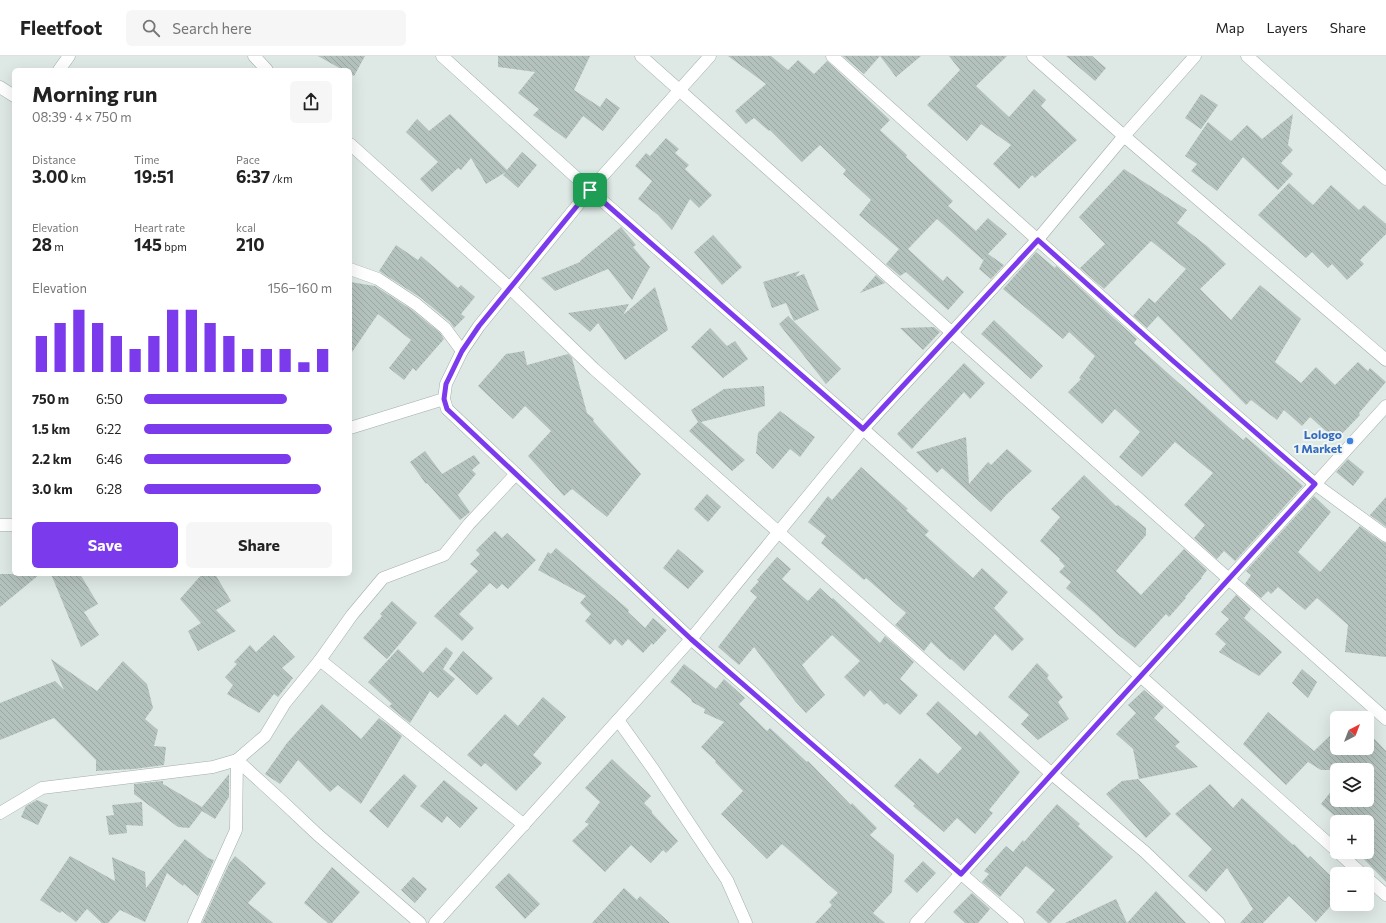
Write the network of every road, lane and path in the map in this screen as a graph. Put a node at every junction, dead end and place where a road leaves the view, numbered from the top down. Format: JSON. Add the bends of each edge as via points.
{"nodes":[{"id":1,"x":68,"y":56,"type":"edge"},
{"id":2,"x":254,"y":56,"type":"edge"},
{"id":3,"x":442,"y":56,"type":"edge"},
{"id":4,"x":641,"y":56,"type":"edge"},
{"id":5,"x":710,"y":56,"type":"edge"},
{"id":6,"x":832,"y":56,"type":"edge"},
{"id":7,"x":1033,"y":56,"type":"edge"},
{"id":8,"x":1195,"y":56,"type":"edge"},
{"id":9,"x":1247,"y":56,"type":"edge"},
{"id":10,"x":60,"y":68,"type":"edge"},
{"id":11,"x":266,"y":68,"type":"edge"},
{"id":12,"x":0,"y":87,"type":"edge"},
{"id":13,"x":680,"y":90,"type":"junction"},
{"id":14,"x":12,"y":95,"type":"edge"},
{"id":15,"x":1124,"y":136,"type":"junction"},
{"id":16,"x":352,"y":146,"type":"edge"},
{"id":17,"x":1386,"y":179,"type":"edge"},
{"id":18,"x":590,"y":190,"type":"junction"},
{"id":19,"x":1038,"y":240,"type":"junction"},
{"id":20,"x":352,"y":270,"type":"edge"},
{"id":21,"x":510,"y":288,"type":"junction"},
{"id":22,"x":953,"y":333,"type":"junction"},
{"id":23,"x":462,"y":351,"type":"junction"},
{"id":24,"x":1386,"y":360,"type":"edge"},
{"id":25,"x":444,"y":399,"type":"junction"},
{"id":26,"x":1386,"y":406,"type":"edge"},
{"id":27,"x":352,"y":427,"type":"edge"},
{"id":28,"x":863,"y":429,"type":"junction"},
{"id":29,"x":516,"y":474,"type":"junction"},
{"id":30,"x":1315,"y":484,"type":"junction"},
{"id":31,"x":0,"y":525,"type":"edge"},
{"id":32,"x":12,"y":525,"type":"edge"},
{"id":33,"x":779,"y":533,"type":"junction"},
{"id":34,"x":1386,"y":536,"type":"edge"},
{"id":35,"x":1228,"y":579,"type":"junction"},
{"id":36,"x":691,"y":639,"type":"junction"},
{"id":37,"x":320,"y":660,"type":"junction"},
{"id":38,"x":1140,"y":676,"type":"junction"},
{"id":39,"x":618,"y":720,"type":"junction"},
{"id":40,"x":1386,"y":720,"type":"edge"},
{"id":41,"x":236,"y":760,"type":"junction"},
{"id":42,"x":1052,"y":774,"type":"junction"},
{"id":43,"x":0,"y":813,"type":"edge"},
{"id":44,"x":524,"y":825,"type":"junction"},
{"id":45,"x":1330,"y":846,"type":"edge"},
{"id":46,"x":1345,"y":859,"type":"edge"},
{"id":47,"x":1354,"y":867,"type":"edge"},
{"id":48,"x":961,"y":874,"type":"junction"},
{"id":49,"x":1374,"y":884,"type":"edge"},
{"id":50,"x":1386,"y":895,"type":"edge"},
{"id":51,"x":194,"y":923,"type":"edge"},
{"id":52,"x":420,"y":923,"type":"edge"},
{"id":53,"x":435,"y":923,"type":"edge"},
{"id":54,"x":746,"y":923,"type":"edge"},
{"id":55,"x":916,"y":923,"type":"edge"},
{"id":56,"x":1018,"y":923,"type":"edge"},
{"id":57,"x":1219,"y":923,"type":"edge"}],
"edges":[{"from":1,"to":10,"type":"street"},
{"from":2,"to":11,"type":"street"},
{"from":3,"to":18,"type":"street"},
{"from":4,"to":13,"type":"street"},
{"from":5,"to":13,"type":"street"},
{"from":6,"to":19,"type":"street"},
{"from":7,"to":15,"type":"street"},
{"from":8,"to":15,"type":"street"},
{"from":9,"to":17,"type":"street"},
{"from":12,"to":14,"type":"street"},
{"from":13,"to":18,"type":"street"},
{"from":13,"to":22,"type":"street"},
{"from":15,"to":19,"type":"street"},
{"from":15,"to":24,"type":"street"},
{"from":16,"to":21,"type":"street"},
{"from":18,"to":21,"type":"street"},
{"from":18,"to":28,"type":"street"},
{"from":19,"to":22,"type":"street"},
{"from":19,"to":30,"type":"street"},
{"from":20,"to":23,"type":"street","via":[[378,279],[416,304],[445,328]]},
{"from":21,"to":23,"type":"street"},
{"from":21,"to":33,"type":"street","via":[[594,369]]},
{"from":22,"to":28,"type":"street"},
{"from":22,"to":35,"type":"street"},
{"from":23,"to":25,"type":"street","via":[[446,384]]},
{"from":25,"to":27,"type":"street"},
{"from":25,"to":29,"type":"street","via":[[447,409]]},
{"from":26,"to":30,"type":"street"},
{"from":28,"to":33,"type":"street"},
{"from":28,"to":38,"type":"street"},
{"from":29,"to":36,"type":"street"},
{"from":29,"to":37,"type":"street","via":[[444,555],[383,578],[352,615]]},
{"from":30,"to":34,"type":"street"},
{"from":30,"to":35,"type":"street"},
{"from":31,"to":32,"type":"street"},
{"from":33,"to":36,"type":"street"},
{"from":33,"to":42,"type":"street"},
{"from":35,"to":38,"type":"street"},
{"from":35,"to":40,"type":"street"},
{"from":36,"to":39,"type":"street"},
{"from":36,"to":48,"type":"street"},
{"from":37,"to":41,"type":"street","via":[[285,703],[265,736]]},
{"from":37,"to":44,"type":"street"},
{"from":38,"to":42,"type":"street"},
{"from":38,"to":45,"type":"street"},
{"from":39,"to":44,"type":"street"},
{"from":39,"to":54,"type":"street","via":[[727,880]]},
{"from":41,"to":43,"type":"street","via":[[213,767],[42,788]]},
{"from":41,"to":51,"type":"street","via":[[236,830]]},
{"from":41,"to":52,"type":"street"},
{"from":42,"to":48,"type":"street"},
{"from":42,"to":57,"type":"street","via":[[1145,852]]},
{"from":44,"to":53,"type":"street"},
{"from":46,"to":47,"type":"street"},
{"from":48,"to":55,"type":"street"},
{"from":48,"to":56,"type":"street"},
{"from":49,"to":50,"type":"street"}]}
